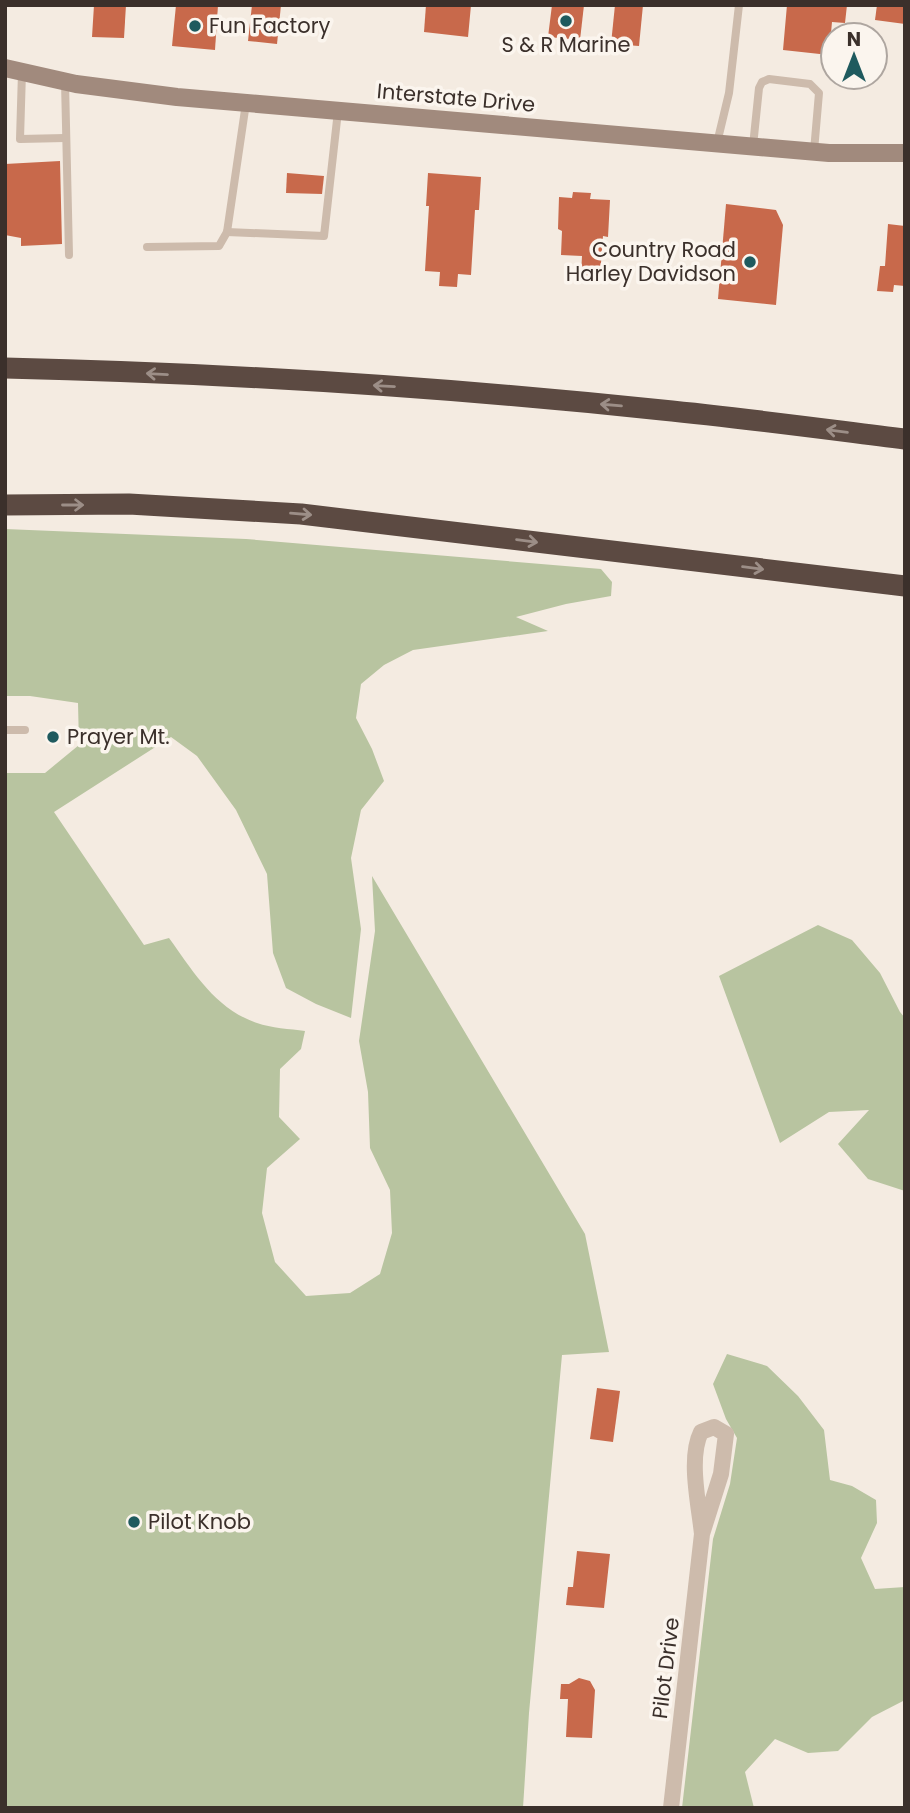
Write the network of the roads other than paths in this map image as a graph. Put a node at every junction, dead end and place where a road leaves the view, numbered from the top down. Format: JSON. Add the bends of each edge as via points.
{"nodes":[{"id":1,"x":740,"y":5,"type":"edge"},
{"id":2,"x":14,"y":70,"type":"edge"},
{"id":3,"x":65,"y":82,"type":"junction"},
{"id":4,"x":246,"y":103,"type":"junction"},
{"id":5,"x":338,"y":111,"type":"junction"},
{"id":6,"x":65,"y":138,"type":"junction"},
{"id":7,"x":718,"y":143,"type":"junction"},
{"id":8,"x":753,"y":146,"type":"junction"},
{"id":9,"x":814,"y":151,"type":"junction"},
{"id":10,"x":905,"y":153,"type":"edge"},
{"id":11,"x":227,"y":232,"type":"junction"},
{"id":12,"x":147,"y":247,"type":"dead end"},
{"id":13,"x":69,"y":255,"type":"dead end"},
{"id":14,"x":5,"y":368,"type":"edge"},
{"id":15,"x":905,"y":439,"type":"edge"},
{"id":16,"x":5,"y":505,"type":"edge"},
{"id":17,"x":905,"y":586,"type":"edge"},
{"id":18,"x":5,"y":730,"type":"edge"},
{"id":19,"x":25,"y":730,"type":"dead end"},
{"id":20,"x":702,"y":1534,"type":"junction"},
{"id":21,"x":671,"y":1808,"type":"edge"}],
"edges":[{"from":1,"to":7,"type":"lane"},
{"from":2,"to":3,"type":"main road","name":"Interstate Drive"},
{"from":2,"to":6,"type":"lane","via":[[20,139]]},
{"from":3,"to":4,"type":"main road","name":"Interstate Drive"},
{"from":3,"to":6,"type":"lane"},
{"from":4,"to":5,"type":"main road","name":"Interstate Drive"},
{"from":4,"to":11,"type":"lane"},
{"from":5,"to":7,"type":"main road","name":"Interstate Drive"},
{"from":5,"to":11,"type":"lane","via":[[324,236]]},
{"from":6,"to":13,"type":"lane"},
{"from":7,"to":8,"type":"main road","name":"Interstate Drive"},
{"from":8,"to":9,"type":"main road","name":"Interstate Drive"},
{"from":8,"to":9,"type":"lane","via":[[759,88],[769,79],[810,84],[819,93]]},
{"from":9,"to":10,"type":"main road","name":"Interstate Drive"},
{"from":11,"to":12,"type":"lane","via":[[219,246]]},
{"from":15,"to":14,"type":"highway","one_way":true,"via":[[662,410],[402,387]]},
{"from":16,"to":17,"type":"highway","one_way":true,"via":[[129,504],[301,514]]},
{"from":18,"to":19,"type":"lane"},
{"from":20,"to":20,"type":"street","name":"Pilot Drive","via":[[722,1474],[726,1434],[714,1427],[701,1432],[695,1443]]},
{"from":20,"to":21,"type":"street","name":"Pilot Drive"}]}
